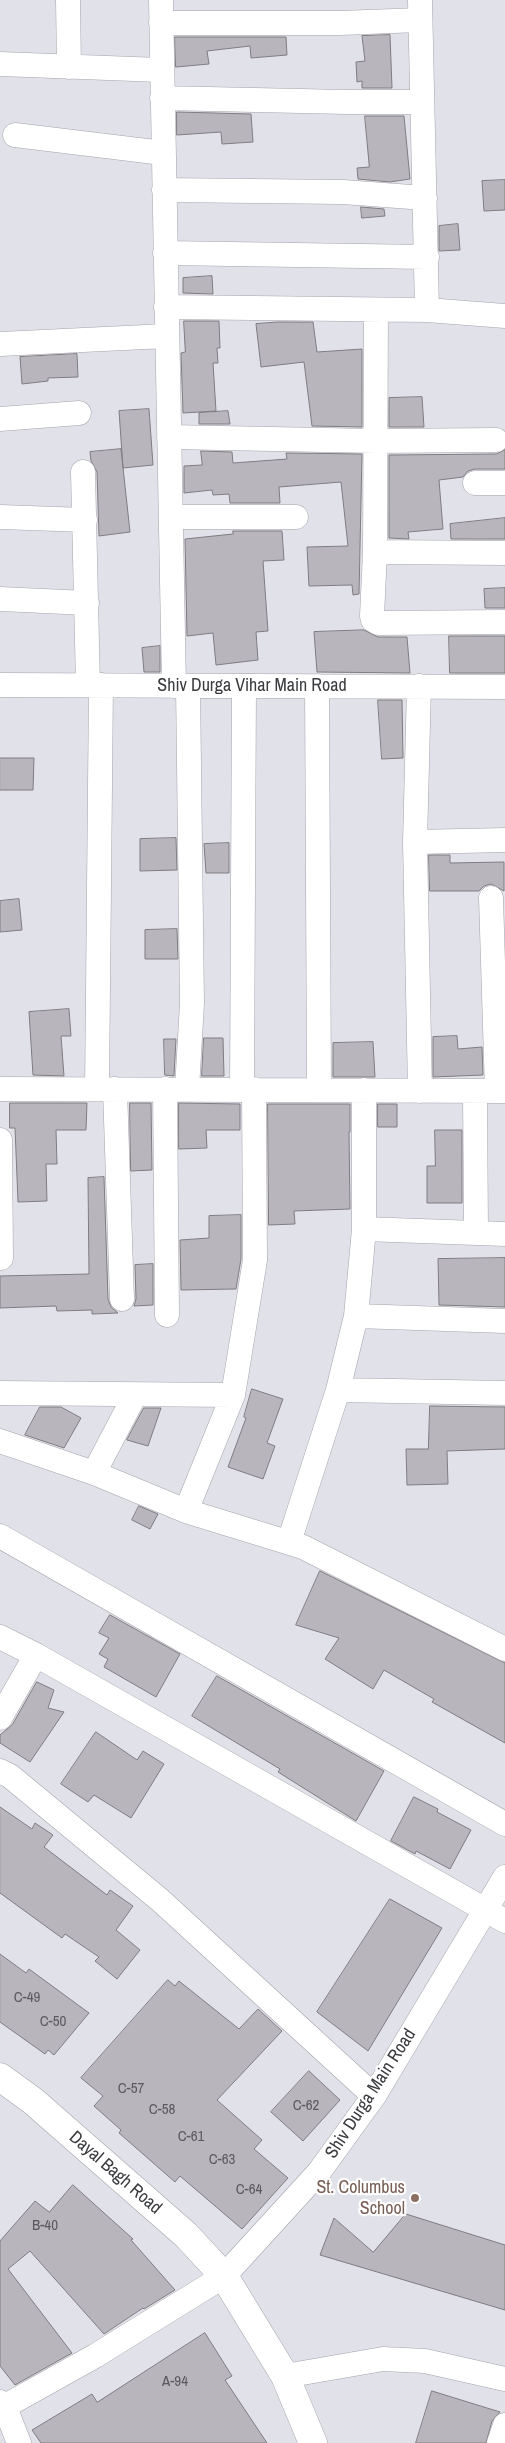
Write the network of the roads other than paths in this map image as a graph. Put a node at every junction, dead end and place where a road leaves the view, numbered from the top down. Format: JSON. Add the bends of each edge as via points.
{"nodes":[{"id":1,"x":68,"y":0,"type":"edge"},
{"id":2,"x":420,"y":10,"type":"edge"},
{"id":3,"x":161,"y":11,"type":"edge"},
{"id":4,"x":0,"y":64,"type":"edge"},
{"id":5,"x":70,"y":67,"type":"junction"},
{"id":6,"x":161,"y":70,"type":"junction"},
{"id":7,"x":162,"y":98,"type":"junction"},
{"id":8,"x":422,"y":102,"type":"junction"},
{"id":9,"x":15,"y":135,"type":"dead end"},
{"id":10,"x":163,"y":153,"type":"junction"},
{"id":11,"x":164,"y":190,"type":"junction"},
{"id":12,"x":425,"y":198,"type":"junction"},
{"id":13,"x":165,"y":253,"type":"junction"},
{"id":14,"x":427,"y":257,"type":"junction"},
{"id":15,"x":166,"y":307,"type":"junction"},
{"id":16,"x":427,"y":310,"type":"junction"},
{"id":17,"x":376,"y":311,"type":"junction"},
{"id":18,"x":505,"y":316,"type":"edge"},
{"id":19,"x":166,"y":336,"type":"junction"},
{"id":20,"x":0,"y":344,"type":"edge"},
{"id":21,"x":79,"y":413,"type":"dead end"},
{"id":22,"x":0,"y":419,"type":"edge"},
{"id":23,"x":169,"y":437,"type":"junction"},
{"id":24,"x":496,"y":440,"type":"dead end"},
{"id":25,"x":376,"y":442,"type":"junction"},
{"id":26,"x":83,"y":472,"type":"dead end"},
{"id":27,"x":475,"y":483,"type":"dead end"},
{"id":28,"x":505,"y":483,"type":"edge"},
{"id":29,"x":0,"y":517,"type":"edge"},
{"id":30,"x":296,"y":517,"type":"dead end"},
{"id":31,"x":172,"y":518,"type":"junction"},
{"id":32,"x":85,"y":520,"type":"junction"},
{"id":33,"x":375,"y":552,"type":"junction"},
{"id":34,"x":505,"y":553,"type":"edge"},
{"id":35,"x":0,"y":599,"type":"edge"},
{"id":36,"x":87,"y":603,"type":"junction"},
{"id":37,"x":505,"y":622,"type":"edge"},
{"id":38,"x":0,"y":685,"type":"edge"},
{"id":39,"x":95,"y":685,"type":"junction"},
{"id":40,"x":181,"y":686,"type":"junction"},
{"id":41,"x":244,"y":686,"type":"junction"},
{"id":42,"x":317,"y":686,"type":"junction"},
{"id":43,"x":419,"y":686,"type":"junction"},
{"id":44,"x":505,"y":687,"type":"edge"},
{"id":45,"x":505,"y":840,"type":"edge"},
{"id":46,"x":415,"y":842,"type":"junction"},
{"id":47,"x":491,"y":898,"type":"dead end"},
{"id":48,"x":0,"y":1089,"type":"edge"},
{"id":49,"x":106,"y":1089,"type":"junction"},
{"id":50,"x":176,"y":1089,"type":"junction"},
{"id":51,"x":248,"y":1089,"type":"junction"},
{"id":52,"x":319,"y":1090,"type":"junction"},
{"id":53,"x":364,"y":1090,"type":"junction"},
{"id":54,"x":420,"y":1091,"type":"junction"},
{"id":55,"x":492,"y":1091,"type":"edge"},
{"id":56,"x":0,"y":1140,"type":"edge"},
{"id":57,"x":364,"y":1229,"type":"junction"},
{"id":58,"x":476,"y":1233,"type":"junction"},
{"id":59,"x":505,"y":1234,"type":"edge"},
{"id":60,"x":1,"y":1258,"type":"dead end"},
{"id":61,"x":122,"y":1299,"type":"dead end"},
{"id":62,"x":167,"y":1316,"type":"dead end"},
{"id":63,"x":356,"y":1316,"type":"junction"},
{"id":64,"x":505,"y":1321,"type":"edge"},
{"id":65,"x":338,"y":1390,"type":"junction"},
{"id":66,"x":0,"y":1393,"type":"edge"},
{"id":67,"x":505,"y":1393,"type":"edge"},
{"id":68,"x":135,"y":1395,"type":"junction"},
{"id":69,"x":233,"y":1395,"type":"junction"},
{"id":70,"x":0,"y":1441,"type":"edge"},
{"id":71,"x":94,"y":1473,"type":"junction"},
{"id":72,"x":186,"y":1511,"type":"junction"},
{"id":73,"x":0,"y":1536,"type":"edge"},
{"id":74,"x":289,"y":1542,"type":"junction"},
{"id":75,"x":0,"y":1637,"type":"edge"},
{"id":76,"x":505,"y":1649,"type":"edge"},
{"id":77,"x":36,"y":1655,"type":"junction"},
{"id":78,"x":0,"y":1718,"type":"edge"},
{"id":79,"x":0,"y":1771,"type":"edge"},
{"id":80,"x":505,"y":1824,"type":"edge"},
{"id":81,"x":505,"y":1877,"type":"edge"},
{"id":82,"x":495,"y":1915,"type":"edge"},
{"id":83,"x":0,"y":2077,"type":"edge"},
{"id":84,"x":374,"y":2096,"type":"junction"},
{"id":85,"x":224,"y":2276,"type":"junction"},
{"id":86,"x":285,"y":2376,"type":"junction"},
{"id":87,"x":505,"y":2379,"type":"edge"},
{"id":88,"x":2,"y":2406,"type":"edge"},
{"id":89,"x":505,"y":2425,"type":"edge"},
{"id":90,"x":19,"y":2443,"type":"edge"},
{"id":91,"x":313,"y":2443,"type":"edge"},
{"id":92,"x":499,"y":2443,"type":"edge"}],
"edges":[{"from":1,"to":5,"type":"street"},
{"from":2,"to":3,"type":"street","via":[[340,23]]},
{"from":2,"to":8,"type":"street"},
{"from":3,"to":6,"type":"street"},
{"from":4,"to":5,"type":"street"},
{"from":5,"to":6,"type":"street"},
{"from":6,"to":7,"type":"street"},
{"from":7,"to":8,"type":"street"},
{"from":7,"to":10,"type":"street"},
{"from":8,"to":12,"type":"street"},
{"from":9,"to":10,"type":"street"},
{"from":10,"to":11,"type":"street"},
{"from":11,"to":12,"type":"street","via":[[343,192]]},
{"from":11,"to":13,"type":"street"},
{"from":12,"to":14,"type":"street"},
{"from":13,"to":14,"type":"street"},
{"from":13,"to":15,"type":"street"},
{"from":14,"to":16,"type":"street"},
{"from":15,"to":17,"type":"street"},
{"from":15,"to":19,"type":"street"},
{"from":16,"to":17,"type":"street"},
{"from":16,"to":18,"type":"street"},
{"from":17,"to":25,"type":"street"},
{"from":19,"to":20,"type":"street"},
{"from":19,"to":23,"type":"street"},
{"from":21,"to":22,"type":"street"},
{"from":23,"to":25,"type":"street"},
{"from":23,"to":31,"type":"street"},
{"from":24,"to":25,"type":"street"},
{"from":25,"to":33,"type":"street"},
{"from":26,"to":32,"type":"street"},
{"from":27,"to":28,"type":"street"},
{"from":29,"to":32,"type":"street"},
{"from":30,"to":31,"type":"street"},
{"from":31,"to":40,"type":"street"},
{"from":32,"to":36,"type":"street"},
{"from":33,"to":34,"type":"street"},
{"from":33,"to":37,"type":"street","via":[[372,616],[378,623]]},
{"from":35,"to":36,"type":"street"},
{"from":36,"to":39,"type":"street"},
{"from":38,"to":39,"type":"street","name":"Shiv Durga Vihar Main Road"},
{"from":39,"to":40,"type":"street","name":"Shiv Durga Vihar Main Road"},
{"from":39,"to":49,"type":"street"},
{"from":40,"to":41,"type":"street","name":"Shiv Durga Vihar Main Road"},
{"from":40,"to":50,"type":"street","via":[[192,1003]]},
{"from":41,"to":42,"type":"street","name":"Shiv Durga Vihar Main Road"},
{"from":41,"to":51,"type":"street"},
{"from":42,"to":43,"type":"street","name":"Shiv Durga Vihar Main Road"},
{"from":42,"to":52,"type":"street"},
{"from":43,"to":44,"type":"street","name":"Shiv Durga Vihar Main Road"},
{"from":43,"to":46,"type":"street"},
{"from":45,"to":46,"type":"street"},
{"from":46,"to":54,"type":"street"},
{"from":47,"to":55,"type":"street"},
{"from":48,"to":49,"type":"street"},
{"from":49,"to":50,"type":"street"},
{"from":49,"to":61,"type":"street"},
{"from":50,"to":51,"type":"street"},
{"from":50,"to":62,"type":"street"},
{"from":51,"to":52,"type":"street"},
{"from":51,"to":69,"type":"street","via":[[255,1260]]},
{"from":52,"to":53,"type":"street"},
{"from":53,"to":54,"type":"street"},
{"from":53,"to":57,"type":"street"},
{"from":54,"to":55,"type":"street"},
{"from":55,"to":58,"type":"street"},
{"from":56,"to":60,"type":"street"},
{"from":57,"to":58,"type":"street"},
{"from":57,"to":63,"type":"street"},
{"from":58,"to":59,"type":"street"},
{"from":63,"to":64,"type":"street"},
{"from":63,"to":65,"type":"street"},
{"from":65,"to":67,"type":"street"},
{"from":65,"to":74,"type":"street"},
{"from":66,"to":68,"type":"street"},
{"from":68,"to":69,"type":"street"},
{"from":68,"to":71,"type":"street"},
{"from":69,"to":72,"type":"street"},
{"from":70,"to":71,"type":"street"},
{"from":71,"to":72,"type":"street"},
{"from":72,"to":74,"type":"street"},
{"from":73,"to":80,"type":"street"},
{"from":74,"to":76,"type":"street"},
{"from":75,"to":77,"type":"street"},
{"from":77,"to":78,"type":"street"},
{"from":77,"to":82,"type":"street"},
{"from":79,"to":84,"type":"street","via":[[160,1900]]},
{"from":81,"to":82,"type":"street","name":"Shiv Durga Main Road"},
{"from":82,"to":84,"type":"street","name":"Shiv Durga Main Road"},
{"from":83,"to":85,"type":"street","name":"Dayal Bagh Road","via":[[33,2101],[186,2235]]},
{"from":84,"to":85,"type":"street","name":"Shiv Durga Main Road","via":[[319,2172]]},
{"from":85,"to":86,"type":"street"},
{"from":85,"to":88,"type":"street","name":"Shiv Durga Main Road","via":[[95,2356]]},
{"from":86,"to":87,"type":"street","via":[[383,2359],[425,2361]]},
{"from":86,"to":91,"type":"street"},
{"from":88,"to":90,"type":"street"},
{"from":89,"to":92,"type":"street"}]}
